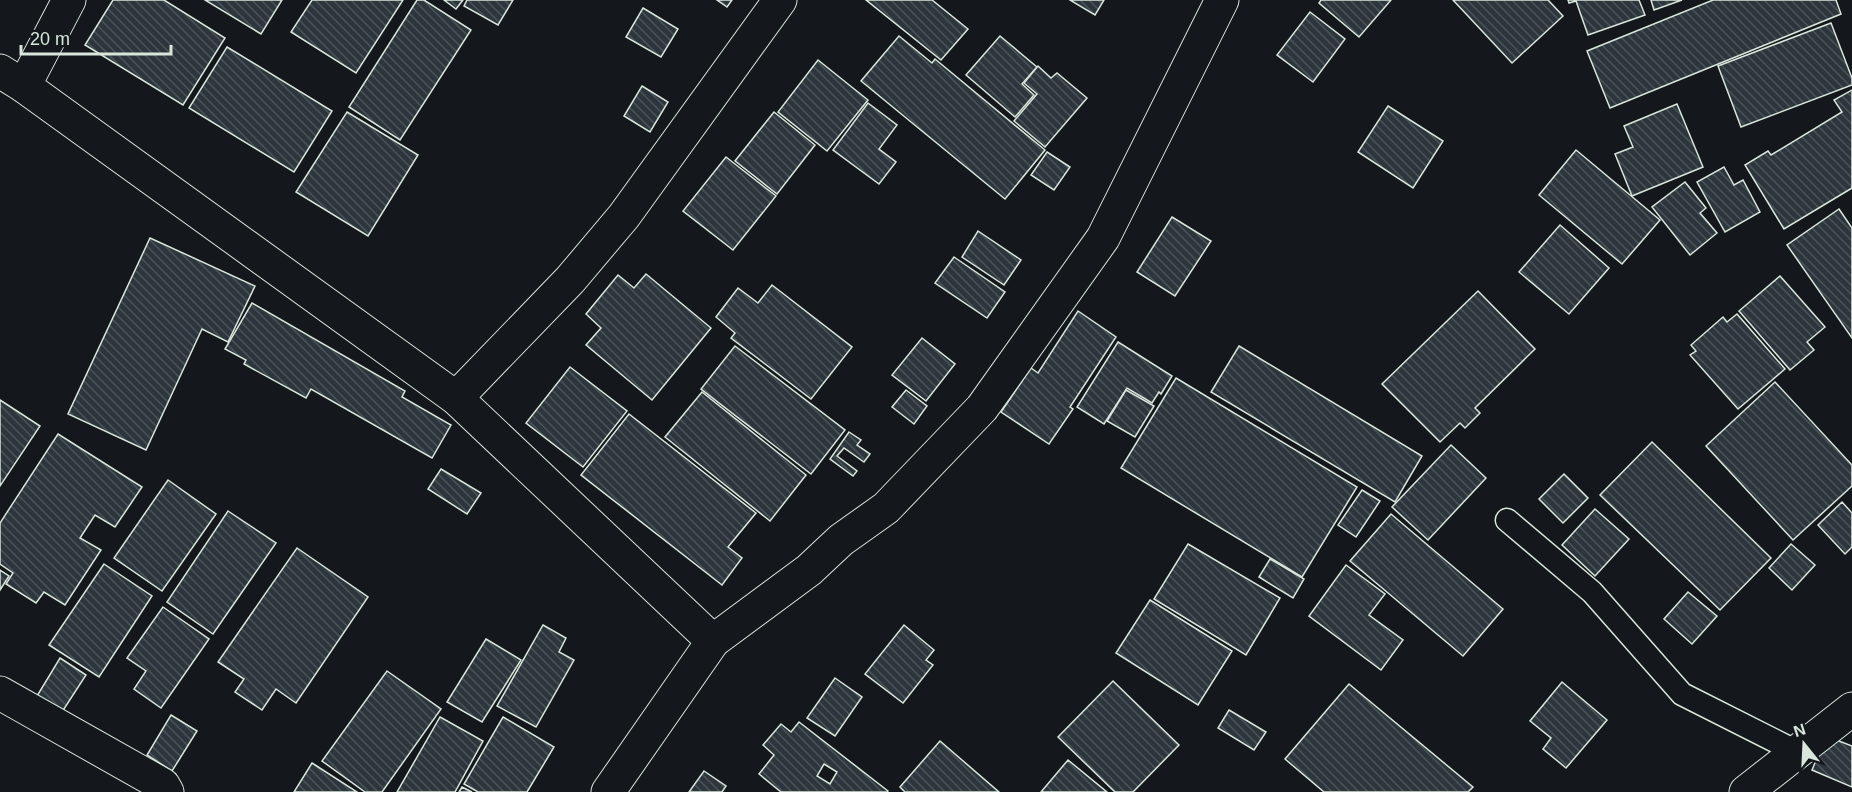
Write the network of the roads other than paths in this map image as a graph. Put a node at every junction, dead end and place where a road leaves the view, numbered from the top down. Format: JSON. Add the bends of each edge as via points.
{"nodes":[{"id":1,"x":69,"y":0,"type":"edge"},
{"id":2,"x":780,"y":0,"type":"edge"},
{"id":3,"x":1222,"y":0,"type":"edge"},
{"id":4,"x":12,"y":79,"type":"edge"},
{"id":5,"x":456,"y":398,"type":"junction"},
{"id":6,"x":1507,"y":520,"type":"dead end"},
{"id":7,"x":713,"y":641,"type":"junction"},
{"id":8,"x":0,"y":693,"type":"edge"},
{"id":9,"x":1852,"y":709,"type":"edge"},
{"id":10,"x":1797,"y":752,"type":"junction"},
{"id":11,"x":167,"y":792,"type":"edge"},
{"id":12,"x":608,"y":792,"type":"edge"},
{"id":13,"x":1746,"y":792,"type":"edge"}],
"edges":[{"from":1,"to":4,"type":"street"},
{"from":2,"to":5,"type":"street","via":[[624,216],[570,280]]},
{"from":3,"to":7,"type":"street","via":[[1103,238],[982,408],[886,507]]},
{"from":4,"to":5,"type":"street"},
{"from":5,"to":7,"type":"street"},
{"from":6,"to":10,"type":"lane","via":[[1592,592],[1682,694]]},
{"from":7,"to":12,"type":"street"},
{"from":8,"to":11,"type":"street","via":[[163,785]]},
{"from":9,"to":10,"type":"street"},
{"from":10,"to":13,"type":"street"}]}
